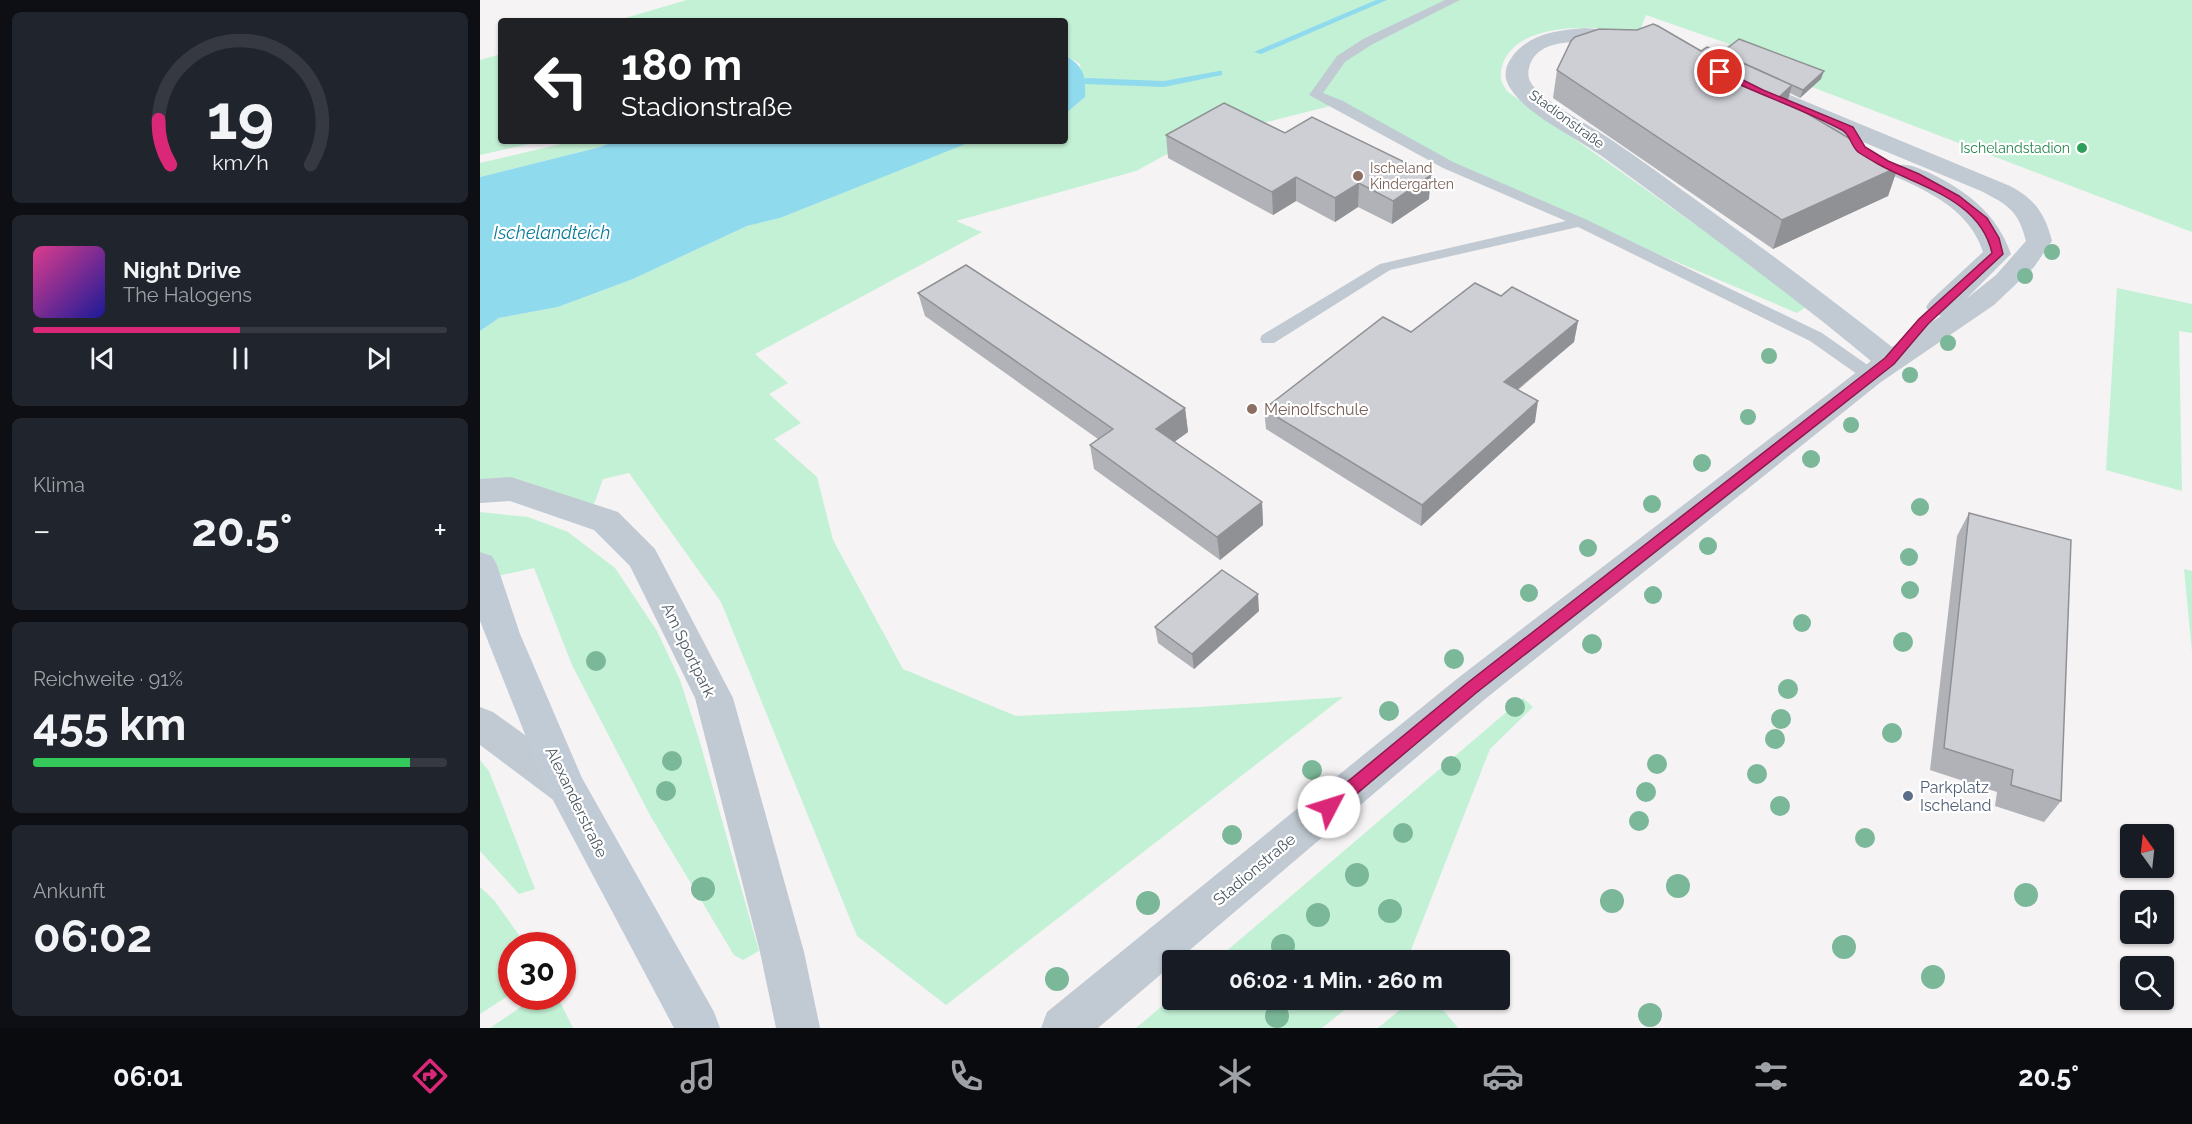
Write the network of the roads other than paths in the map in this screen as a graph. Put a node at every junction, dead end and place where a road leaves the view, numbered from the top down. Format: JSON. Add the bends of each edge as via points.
{"nodes":[{"id":1,"x":1454,"y":0,"type":"edge"},
{"id":2,"x":1649,"y":42,"type":"edge"},
{"id":3,"x":1730,"y":77,"type":"edge"},
{"id":4,"x":1849,"y":129,"type":"junction"},
{"id":5,"x":1580,"y":222,"type":"junction"},
{"id":6,"x":1268,"y":339,"type":"dead end"},
{"id":7,"x":1880,"y":368,"type":"junction"},
{"id":8,"x":480,"y":491,"type":"edge"},
{"id":9,"x":484,"y":579,"type":"edge"},
{"id":10,"x":480,"y":723,"type":"edge"},
{"id":11,"x":566,"y":786,"type":"junction"},
{"id":12,"x":698,"y":1028,"type":"edge"},
{"id":13,"x":798,"y":1028,"type":"edge"},
{"id":14,"x":1063,"y":1028,"type":"edge"}],
"edges":[{"from":1,"to":5,"type":"lane","via":[[1367,42],[1341,59],[1315,95],[1448,165]]},
{"from":2,"to":7,"type":"street","name":"Stadionstraße","via":[[1612,34],[1561,37],[1523,55],[1517,68],[1518,82],[1533,98],[1851,329]]},
{"from":3,"to":4,"type":"street","name":"Stadionstraße"},
{"from":4,"to":7,"type":"street","name":"Stadionstraße","via":[[1861,149],[1956,198],[1983,221],[1994,238],[1997,254]]},
{"from":4,"to":7,"type":"street","name":"Stadionstraße","via":[[2021,202],[2034,219],[2039,241],[2026,263],[1980,300]]},
{"from":5,"to":6,"type":"lane","via":[[1385,267]]},
{"from":5,"to":7,"type":"lane"},
{"from":7,"to":14,"type":"street","name":"Stadionstraße","via":[[1471,689]]},
{"from":8,"to":13,"type":"street","name":"Am Sportpark","via":[[511,489],[606,521],[643,558],[714,698],[779,941]]},
{"from":9,"to":11,"type":"main road","name":"Alexanderstraße","via":[[502,634]]},
{"from":10,"to":11,"type":"street"},
{"from":11,"to":12,"type":"main road","name":"Alexanderstraße"}]}
